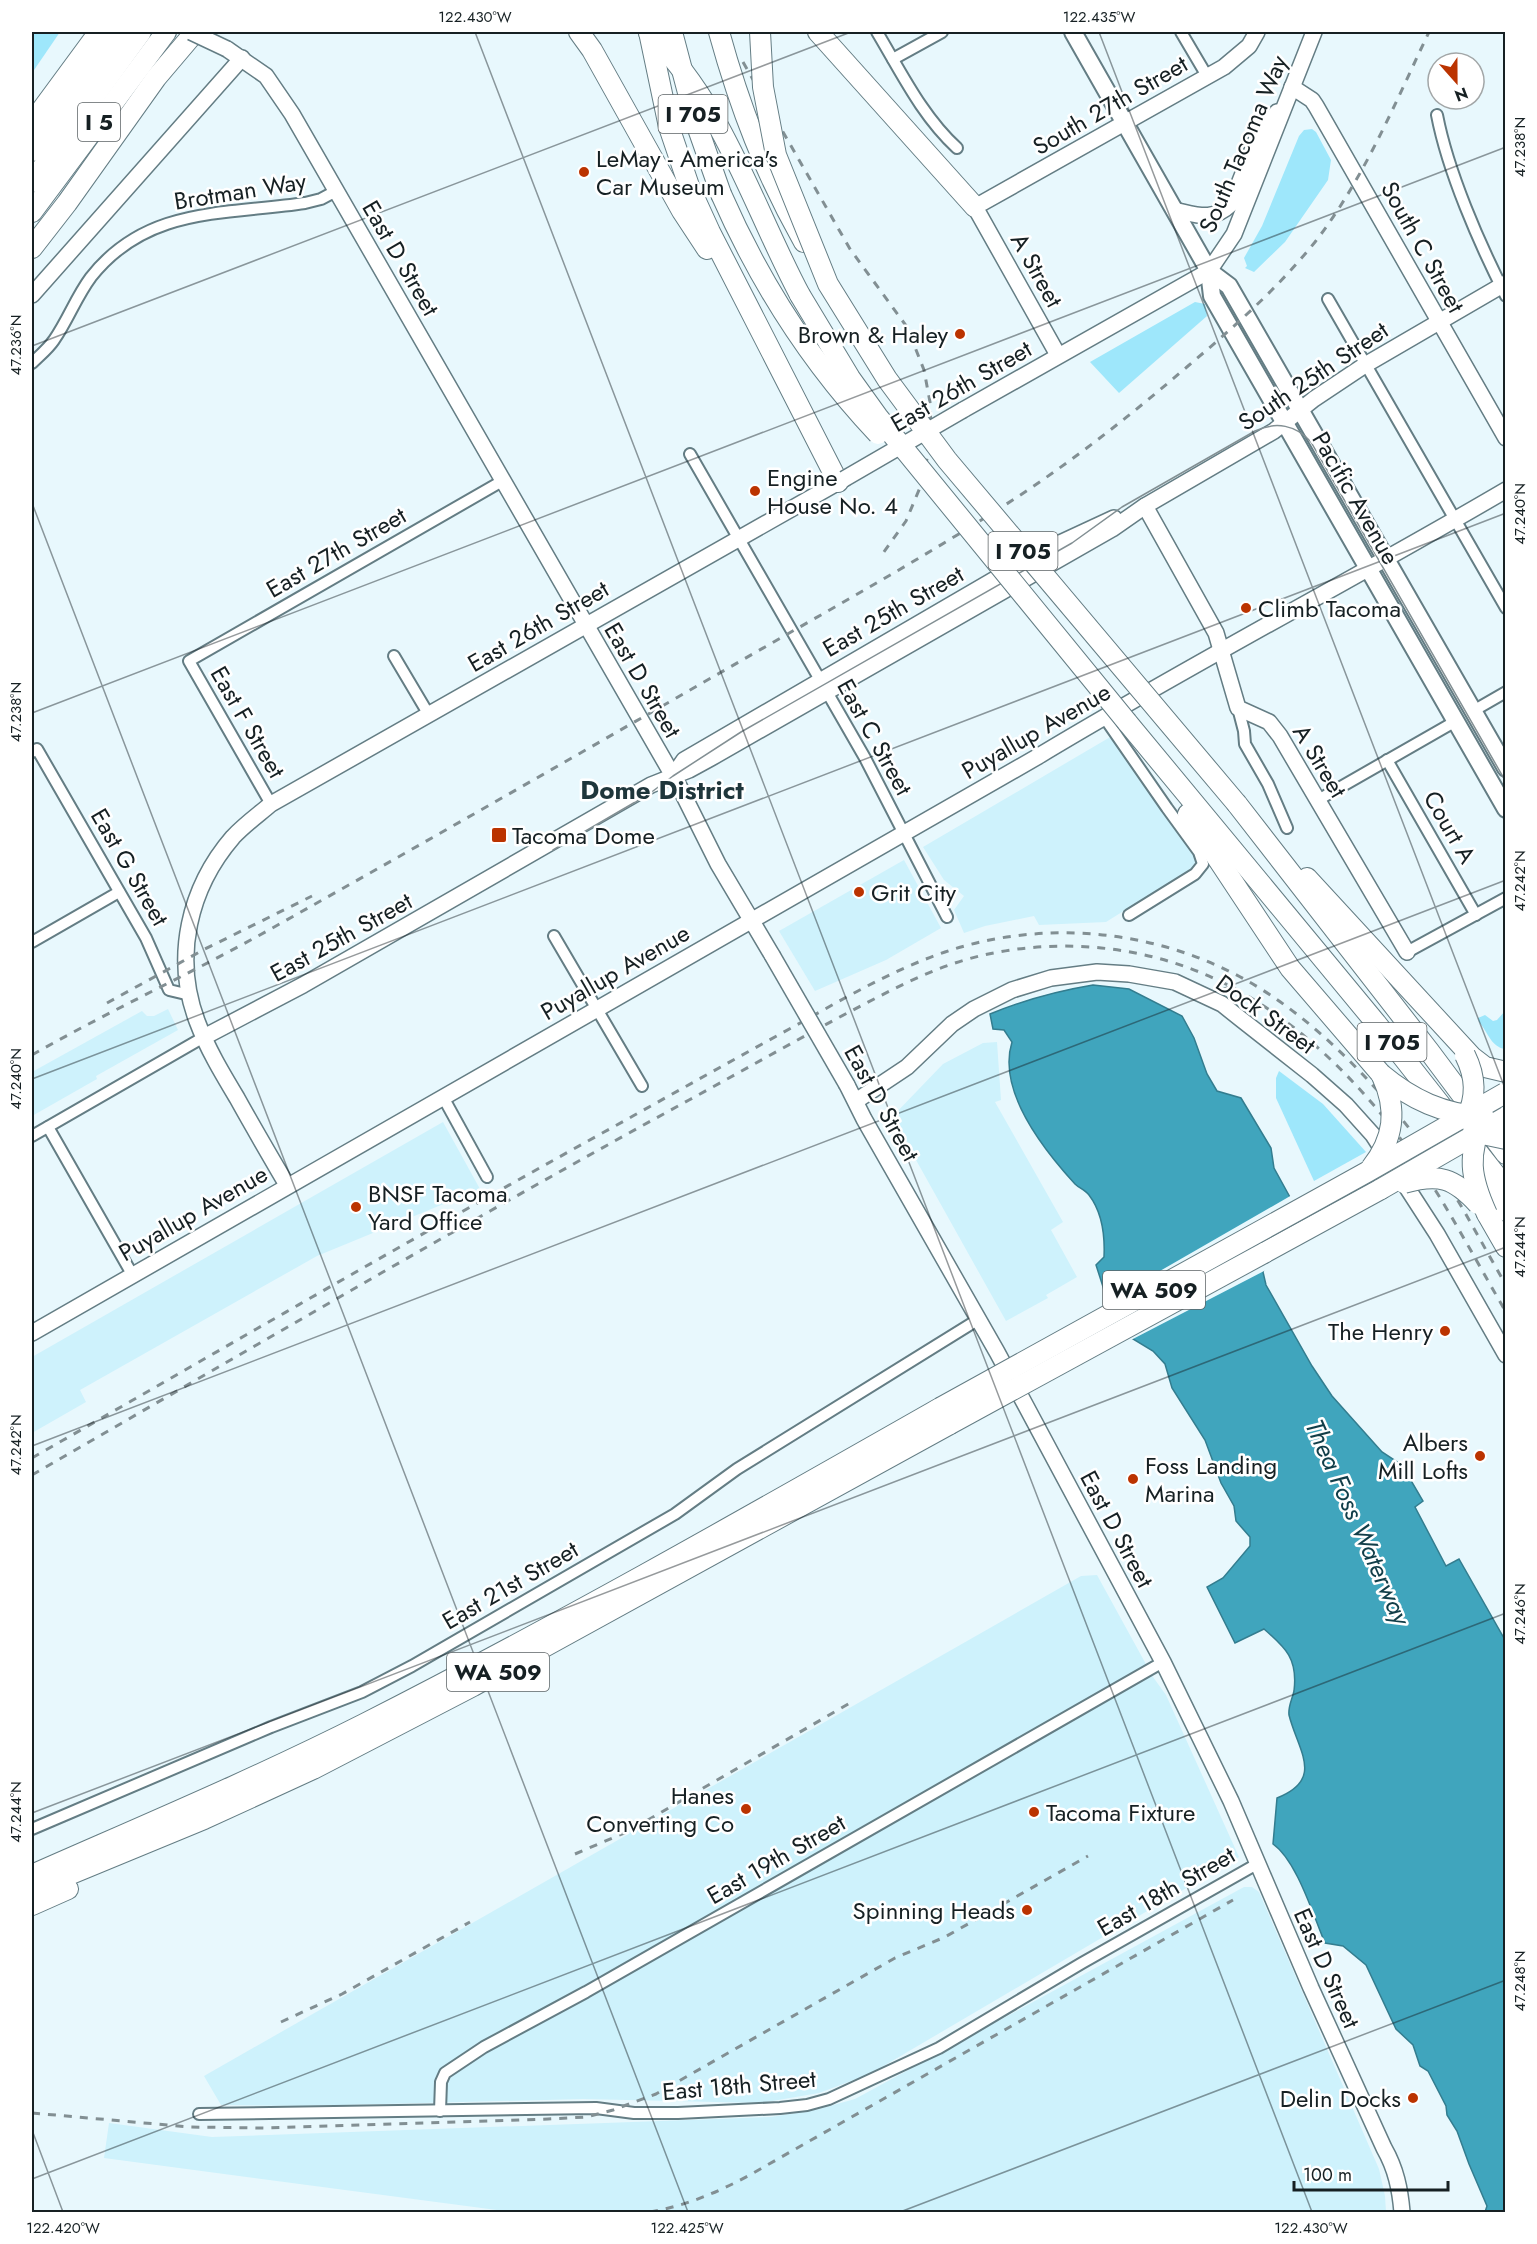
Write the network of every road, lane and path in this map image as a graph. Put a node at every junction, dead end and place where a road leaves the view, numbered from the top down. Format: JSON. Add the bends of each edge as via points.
{"nodes":[{"id":1,"x":99,"y":32,"type":"edge"},
{"id":2,"x":122,"y":32,"type":"edge"},
{"id":3,"x":141,"y":32,"type":"edge"},
{"id":4,"x":166,"y":32,"type":"edge"},
{"id":5,"x":195,"y":32,"type":"edge"},
{"id":6,"x":579,"y":32,"type":"edge"},
{"id":7,"x":648,"y":32,"type":"edge"},
{"id":8,"x":672,"y":32,"type":"edge"},
{"id":9,"x":718,"y":32,"type":"edge"},
{"id":10,"x":760,"y":32,"type":"edge"},
{"id":11,"x":818,"y":32,"type":"edge"},
{"id":12,"x":877,"y":32,"type":"edge"},
{"id":13,"x":942,"y":32,"type":"edge"},
{"id":14,"x":1073,"y":32,"type":"edge"},
{"id":15,"x":1181,"y":32,"type":"edge"},
{"id":16,"x":1257,"y":32,"type":"edge"},
{"id":17,"x":1314,"y":32,"type":"edge"},
{"id":18,"x":242,"y":58,"type":"junction"},
{"id":19,"x":893,"y":59,"type":"junction"},
{"id":20,"x":1207,"y":76,"type":"junction"},
{"id":21,"x":1291,"y":91,"type":"junction"},
{"id":22,"x":1437,"y":115,"type":"dead end"},
{"id":23,"x":32,"y":123,"type":"edge"},
{"id":24,"x":1125,"y":123,"type":"junction"},
{"id":25,"x":957,"y":148,"type":"dead end"},
{"id":26,"x":32,"y":152,"type":"edge"},
{"id":27,"x":32,"y":182,"type":"edge"},
{"id":28,"x":336,"y":191,"type":"junction"},
{"id":29,"x":975,"y":207,"type":"junction"},
{"id":30,"x":1174,"y":210,"type":"junction"},
{"id":31,"x":32,"y":212,"type":"edge"},
{"id":32,"x":32,"y":248,"type":"edge"},
{"id":33,"x":1209,"y":271,"type":"junction"},
{"id":34,"x":828,"y":284,"type":"junction"},
{"id":35,"x":1504,"y":288,"type":"edge"},
{"id":36,"x":32,"y":295,"type":"edge"},
{"id":37,"x":1328,"y":299,"type":"dead end"},
{"id":38,"x":1438,"y":321,"type":"junction"},
{"id":39,"x":760,"y":331,"type":"junction"},
{"id":40,"x":1058,"y":356,"type":"junction"},
{"id":41,"x":32,"y":363,"type":"edge"},
{"id":42,"x":1365,"y":365,"type":"junction"},
{"id":43,"x":1301,"y":410,"type":"junction"},
{"id":44,"x":1285,"y":423,"type":"junction"},
{"id":45,"x":1506,"y":438,"type":"edge"},
{"id":46,"x":690,"y":454,"type":"dead end"},
{"id":47,"x":504,"y":480,"type":"junction"},
{"id":48,"x":841,"y":481,"type":"junction"},
{"id":49,"x":1506,"y":490,"type":"edge"},
{"id":50,"x":1145,"y":506,"type":"junction"},
{"id":51,"x":1454,"y":520,"type":"junction"},
{"id":52,"x":738,"y":538,"type":"junction"},
{"id":53,"x":981,"y":544,"type":"junction"},
{"id":54,"x":1387,"y":560,"type":"junction"},
{"id":55,"x":1369,"y":569,"type":"junction"},
{"id":56,"x":1506,"y":608,"type":"edge"},
{"id":57,"x":585,"y":624,"type":"junction"},
{"id":58,"x":1220,"y":651,"type":"junction"},
{"id":59,"x":394,"y":656,"type":"dead end"},
{"id":60,"x":189,"y":661,"type":"joint"},
{"id":61,"x":823,"y":685,"type":"junction"},
{"id":62,"x":1506,"y":692,"type":"edge"},
{"id":63,"x":1238,"y":708,"type":"junction"},
{"id":64,"x":1473,"y":711,"type":"junction"},
{"id":65,"x":429,"y":715,"type":"junction"},
{"id":66,"x":1104,"y":717,"type":"junction"},
{"id":67,"x":1456,"y":721,"type":"junction"},
{"id":68,"x":1127,"y":722,"type":"junction"},
{"id":69,"x":34,"y":751,"type":"edge"},
{"id":70,"x":1387,"y":760,"type":"junction"},
{"id":71,"x":1506,"y":768,"type":"edge"},
{"id":72,"x":673,"y":776,"type":"junction"},
{"id":73,"x":1318,"y":800,"type":"junction"},
{"id":74,"x":271,"y":804,"type":"junction"},
{"id":75,"x":1506,"y":809,"type":"edge"},
{"id":76,"x":1287,"y":828,"type":"dead end"},
{"id":77,"x":904,"y":833,"type":"junction"},
{"id":78,"x":119,"y":892,"type":"junction"},
{"id":79,"x":1506,"y":898,"type":"edge"},
{"id":80,"x":1129,"y":915,"type":"dead end"},
{"id":81,"x":1476,"y":915,"type":"junction"},
{"id":82,"x":947,"y":917,"type":"dead end"},
{"id":83,"x":752,"y":920,"type":"junction"},
{"id":84,"x":1336,"y":921,"type":"junction"},
{"id":85,"x":554,"y":936,"type":"dead end"},
{"id":86,"x":32,"y":942,"type":"edge"},
{"id":87,"x":1407,"y":952,"type":"joint"},
{"id":88,"x":190,"y":994,"type":"junction"},
{"id":89,"x":596,"y":1008,"type":"junction"},
{"id":90,"x":204,"y":1037,"type":"junction"},
{"id":91,"x":1466,"y":1054,"type":"junction"},
{"id":92,"x":1506,"y":1072,"type":"edge"},
{"id":93,"x":1381,"y":1074,"type":"junction"},
{"id":94,"x":642,"y":1086,"type":"dead end"},
{"id":95,"x":1505,"y":1093,"type":"edge"},
{"id":96,"x":443,"y":1097,"type":"junction"},
{"id":97,"x":856,"y":1101,"type":"junction"},
{"id":98,"x":1443,"y":1108,"type":"junction"},
{"id":99,"x":1506,"y":1116,"type":"edge"},
{"id":100,"x":1472,"y":1124,"type":"junction"},
{"id":101,"x":48,"y":1127,"type":"junction"},
{"id":102,"x":32,"y":1136,"type":"edge"},
{"id":103,"x":1506,"y":1139,"type":"edge"},
{"id":104,"x":1506,"y":1154,"type":"edge"},
{"id":105,"x":1367,"y":1172,"type":"junction"},
{"id":106,"x":487,"y":1177,"type":"dead end"},
{"id":107,"x":286,"y":1185,"type":"junction"},
{"id":108,"x":1506,"y":1188,"type":"edge"},
{"id":109,"x":1381,"y":1189,"type":"junction"},
{"id":110,"x":1496,"y":1212,"type":"edge"},
{"id":111,"x":1506,"y":1247,"type":"edge"},
{"id":112,"x":132,"y":1274,"type":"junction"},
{"id":113,"x":975,"y":1313,"type":"junction"},
{"id":114,"x":32,"y":1333,"type":"edge"},
{"id":115,"x":1506,"y":1355,"type":"edge"},
{"id":116,"x":945,"y":1416,"type":"junction"},
{"id":117,"x":1163,"y":1662,"type":"junction"},
{"id":118,"x":204,"y":1819,"type":"junction"},
{"id":119,"x":32,"y":1829,"type":"edge"},
{"id":120,"x":1257,"y":1864,"type":"junction"},
{"id":121,"x":32,"y":1875,"type":"edge"},
{"id":122,"x":32,"y":1890,"type":"edge"},
{"id":123,"x":32,"y":1905,"type":"edge"},
{"id":124,"x":440,"y":2111,"type":"junction"},
{"id":125,"x":199,"y":2114,"type":"dead end"},
{"id":126,"x":1402,"y":2212,"type":"edge"}],
"edges":[{"from":1,"to":23,"type":"highway","number":"I 5"},
{"from":2,"to":26,"type":"highway","number":"I 5"},
{"from":3,"to":27,"type":"highway","number":"I 5"},
{"from":4,"to":31,"type":"highway","number":"I 5"},
{"from":5,"to":18,"type":"street","name":"East D Street","bridge":true},
{"from":5,"to":32,"type":"highway","via":[[156,78]]},
{"from":6,"to":39,"type":"highway","via":[[682,211]]},
{"from":7,"to":39,"type":"highway","via":[[662,101],[689,186]]},
{"from":7,"to":53,"type":"highway","bridge":true,"via":[[704,101],[781,259],[850,378]]},
{"from":8,"to":53,"type":"highway","number":"I 705","bridge":true,"via":[[696,123],[721,194],[775,302],[844,396]]},
{"from":9,"to":34,"type":"highway","bridge":true,"via":[[769,178]]},
{"from":10,"to":34,"type":"highway","bridge":true,"via":[[763,87],[776,155]]},
{"from":11,"to":29,"type":"highway"},
{"from":12,"to":19,"type":"street"},
{"from":13,"to":19,"type":"street"},
{"from":14,"to":24,"type":"main road","name":"Pacific Avenue"},
{"from":15,"to":20,"type":"street"},
{"from":16,"to":20,"type":"street","name":"South 27th Street","via":[[1238,57]]},
{"from":17,"to":21,"type":"street","name":"South Tacoma Way"},
{"from":18,"to":28,"type":"street","name":"East D Street","via":[[274,85]]},
{"from":18,"to":36,"type":"street"},
{"from":19,"to":25,"type":"street","via":[[938,131]]},
{"from":20,"to":24,"type":"street","name":"South 27th Street"},
{"from":21,"to":30,"type":"street","via":[[1257,138],[1231,204],[1211,216]]},
{"from":21,"to":33,"type":"street","name":"South Tacoma Way","via":[[1234,234]]},
{"from":21,"to":38,"type":"street","name":"South C Street","via":[[1312,100],[1316,106]]},
{"from":22,"to":35,"type":"street","via":[[1462,195]]},
{"from":24,"to":29,"type":"street","name":"South 27th Street"},
{"from":24,"to":30,"type":"main road","name":"Pacific Avenue"},
{"from":28,"to":41,"type":"street","name":"Brotman Way","via":[[305,203],[183,218],[144,234],[119,250],[92,277],[54,340]]},
{"from":28,"to":47,"type":"street","name":"East D Street"},
{"from":29,"to":40,"type":"street","name":"A Street"},
{"from":30,"to":33,"type":"main road","name":"Pacific Avenue"},
{"from":33,"to":40,"type":"street","name":"East 26th Street"},
{"from":33,"to":43,"type":"main road","name":"Pacific Avenue","via":[[1229,286]]},
{"from":33,"to":44,"type":"main road","name":"Pacific Avenue","via":[[1212,296]]},
{"from":34,"to":84,"type":"highway","number":"I 705","bridge":true,"via":[[887,379],[947,460]]},
{"from":35,"to":38,"type":"street","name":"South 25th Street"},
{"from":37,"to":42,"type":"street"},
{"from":38,"to":42,"type":"street","name":"South 25th Street"},
{"from":38,"to":45,"type":"street","name":"South C Street"},
{"from":39,"to":48,"type":"highway"},
{"from":40,"to":48,"type":"street","name":"East 26th Street","bridge":true},
{"from":42,"to":43,"type":"street","name":"South 25th Street"},
{"from":42,"to":51,"type":"street"},
{"from":43,"to":44,"type":"street","name":"South 25th Street"},
{"from":43,"to":54,"type":"main road","name":"Pacific Avenue"},
{"from":44,"to":50,"type":"street","name":"South 25th Street"},
{"from":44,"to":55,"type":"main road","name":"Pacific Avenue"},
{"from":46,"to":52,"type":"street","name":"East C Street"},
{"from":47,"to":57,"type":"street","name":"East D Street"},
{"from":47,"to":60,"type":"street","name":"East 27th Street"},
{"from":48,"to":52,"type":"street","name":"East 26th Street"},
{"from":49,"to":51,"type":"street","name":"Puyallup Avenue"},
{"from":50,"to":58,"type":"street","via":[[1216,633]]},
{"from":50,"to":61,"type":"street","name":"East 25th Street","via":[[1058,543]]},
{"from":51,"to":54,"type":"street","name":"Puyallup Avenue"},
{"from":51,"to":56,"type":"street"},
{"from":52,"to":57,"type":"street","name":"East 26th Street"},
{"from":52,"to":61,"type":"street","name":"East C Street"},
{"from":53,"to":68,"type":"highway","number":"I 705","bridge":true},
{"from":54,"to":55,"type":"street","name":"Puyallup Avenue"},
{"from":54,"to":64,"type":"main road","name":"Pacific Avenue"},
{"from":55,"to":58,"type":"street","name":"Puyallup Avenue"},
{"from":55,"to":67,"type":"main road","name":"Pacific Avenue"},
{"from":57,"to":65,"type":"street","name":"East 26th Street"},
{"from":57,"to":72,"type":"street","name":"East D Street"},
{"from":58,"to":63,"type":"street"},
{"from":58,"to":66,"type":"street","name":"Puyallup Avenue"},
{"from":59,"to":65,"type":"street"},
{"from":60,"to":74,"type":"street","name":"East F Street"},
{"from":61,"to":72,"type":"street","name":"East 25th Street","via":[[684,760]]},
{"from":61,"to":77,"type":"street","name":"East C Street"},
{"from":62,"to":64,"type":"street"},
{"from":63,"to":73,"type":"street","name":"A Street","via":[[1269,722]]},
{"from":63,"to":76,"type":"street","via":[[1245,744]]},
{"from":64,"to":71,"type":"main road","name":"Pacific Avenue"},
{"from":65,"to":74,"type":"street","name":"East 26th Street"},
{"from":66,"to":77,"type":"street","name":"Puyallup Avenue"},
{"from":66,"to":80,"type":"street","via":[[1200,852],[1203,864],[1195,874]]},
{"from":67,"to":70,"type":"street"},
{"from":67,"to":75,"type":"main road","name":"Pacific Avenue"},
{"from":68,"to":93,"type":"highway","via":[[1282,957]]},
{"from":68,"to":98,"type":"highway","number":"I 705"},
{"from":69,"to":78,"type":"street","name":"East G Street"},
{"from":70,"to":73,"type":"street"},
{"from":70,"to":81,"type":"street","name":"Court A"},
{"from":72,"to":83,"type":"street","name":"East D Street"},
{"from":72,"to":90,"type":"street","name":"East 25th Street"},
{"from":73,"to":87,"type":"street","name":"A Street"},
{"from":74,"to":88,"type":"street","name":"East 26th Street","via":[[235,835],[198,893],[186,946]]},
{"from":77,"to":82,"type":"street","name":"East C Street"},
{"from":77,"to":83,"type":"street","name":"Puyallup Avenue"},
{"from":78,"to":86,"type":"street"},
{"from":78,"to":88,"type":"street","name":"East G Street","via":[[146,938],[169,990]]},
{"from":79,"to":81,"type":"street"},
{"from":81,"to":87,"type":"street"},
{"from":83,"to":89,"type":"street","name":"Puyallup Avenue"},
{"from":83,"to":97,"type":"street","name":"East D Street","bridge":true},
{"from":84,"to":91,"type":"highway"},
{"from":84,"to":104,"type":"highway","number":"I 705"},
{"from":85,"to":89,"type":"street"},
{"from":88,"to":90,"type":"street","name":"East 26th Street"},
{"from":89,"to":94,"type":"street"},
{"from":89,"to":96,"type":"street","name":"Puyallup Avenue"},
{"from":90,"to":101,"type":"street","name":"East 25th Street"},
{"from":90,"to":107,"type":"street"},
{"from":91,"to":92,"type":"highway","via":[[1485,1067]]},
{"from":91,"to":100,"type":"highway","bridge":true,"via":[[1475,1087]]},
{"from":93,"to":100,"type":"highway","bridge":true,"via":[[1405,1093]]},
{"from":93,"to":105,"type":"highway","bridge":true,"via":[[1392,1105],[1392,1125],[1386,1146]]},
{"from":95,"to":100,"type":"highway","number":"WA 509","bridge":true},
{"from":96,"to":106,"type":"street"},
{"from":96,"to":107,"type":"street","name":"Puyallup Avenue"},
{"from":97,"to":113,"type":"street","name":"East D Street"},
{"from":97,"to":115,"type":"street","name":"Dock Street","via":[[907,1067],[952,1024],[1012,990],[1052,978],[1097,972],[1175,982],[1222,1004],[1346,1105],[1373,1135],[1437,1234]]},
{"from":98,"to":108,"type":"highway"},
{"from":98,"to":110,"type":"highway","number":"I 705","via":[[1473,1152]]},
{"from":99,"to":100,"type":"highway","number":"WA 509","bridge":true},
{"from":100,"to":103,"type":"highway","bridge":true},
{"from":100,"to":105,"type":"highway","number":"WA 509","bridge":true,"via":[[1430,1137]]},
{"from":100,"to":109,"type":"highway","number":"WA 509","bridge":true,"via":[[1440,1155]]},
{"from":100,"to":110,"type":"highway","bridge":true,"via":[[1473,1177]]},
{"from":101,"to":102,"type":"street","name":"East 25th Street"},
{"from":101,"to":112,"type":"street"},
{"from":105,"to":116,"type":"highway","number":"WA 509","bridge":true},
{"from":107,"to":112,"type":"street","name":"Puyallup Avenue"},
{"from":109,"to":110,"type":"highway","bridge":true,"via":[[1420,1179],[1445,1179]]},
{"from":109,"to":116,"type":"highway","number":"WA 509","bridge":true},
{"from":110,"to":111,"type":"highway"},
{"from":112,"to":114,"type":"street","name":"Puyallup Avenue"},
{"from":113,"to":117,"type":"street","name":"East D Street"},
{"from":113,"to":119,"type":"street","name":"East 21st Street","via":[[675,1514],[412,1666],[362,1692]]},
{"from":116,"to":118,"type":"highway","number":"WA 509","via":[[429,1709]]},
{"from":116,"to":121,"type":"highway","number":"WA 509","via":[[361,1725]]},
{"from":117,"to":120,"type":"street","name":"East D Street","via":[[1231,1801]]},
{"from":117,"to":124,"type":"street","name":"East 19th Street","via":[[484,2047],[446,2073],[441,2082]]},
{"from":118,"to":122,"type":"highway","number":"WA 509"},
{"from":118,"to":123,"type":"highway","via":[[121,1864]]},
{"from":120,"to":124,"type":"street","name":"East 18th Street","via":[[939,2048],[829,2099],[780,2108],[678,2114],[597,2108]]},
{"from":120,"to":126,"type":"street","name":"East D Street","via":[[1393,2165]]},
{"from":124,"to":125,"type":"street","name":"East 18th Street"}]}
